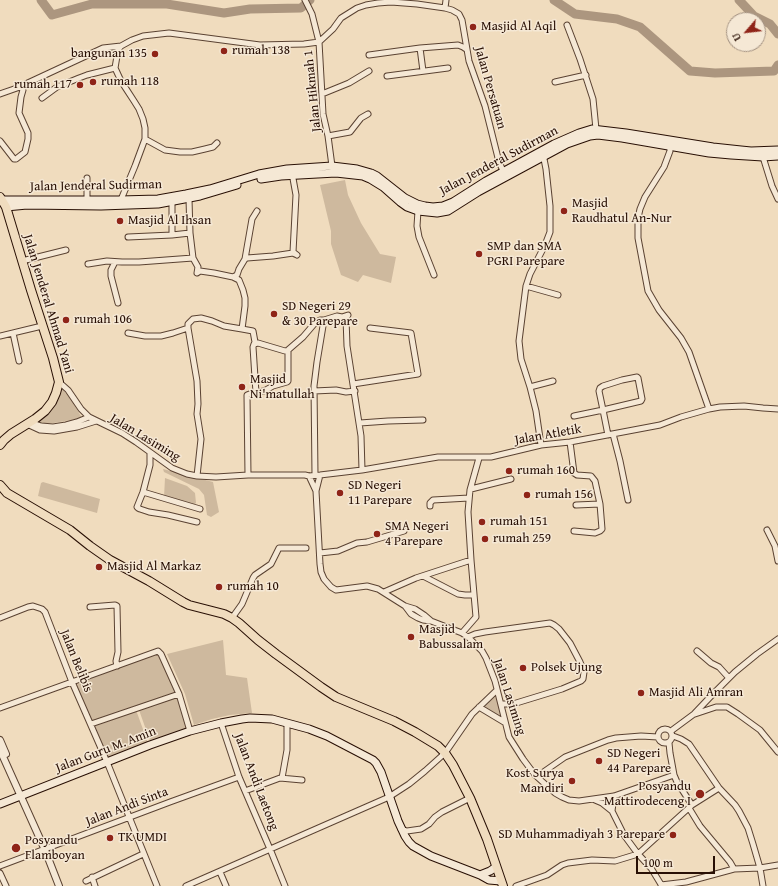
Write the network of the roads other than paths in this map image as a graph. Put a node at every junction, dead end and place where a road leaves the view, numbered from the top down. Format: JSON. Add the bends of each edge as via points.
{"nodes":[{"id":1,"x":305,"y":0,"type":"edge"},
{"id":2,"x":446,"y":0,"type":"edge"},
{"id":3,"x":391,"y":1,"type":"edge"},
{"id":4,"x":366,"y":2,"type":"edge"},
{"id":5,"x":417,"y":2,"type":"edge"},
{"id":6,"x":445,"y":8,"type":"junction"},
{"id":7,"x":567,"y":26,"type":"dead end"},
{"id":8,"x":319,"y":42,"type":"junction"},
{"id":9,"x":121,"y":46,"type":"junction"},
{"id":10,"x":420,"y":48,"type":"junction"},
{"id":11,"x":466,"y":50,"type":"junction"},
{"id":12,"x":369,"y":55,"type":"dead end"},
{"id":13,"x":115,"y":68,"type":"junction"},
{"id":14,"x":448,"y":68,"type":"dead end"},
{"id":15,"x":369,"y":71,"type":"dead end"},
{"id":16,"x":423,"y":71,"type":"junction"},
{"id":17,"x":586,"y":75,"type":"junction"},
{"id":18,"x":387,"y":76,"type":"dead end"},
{"id":19,"x":555,"y":82,"type":"dead end"},
{"id":20,"x":20,"y":86,"type":"junction"},
{"id":21,"x":0,"y":94,"type":"edge"},
{"id":22,"x":322,"y":94,"type":"junction"},
{"id":23,"x":42,"y":98,"type":"dead end"},
{"id":24,"x":368,"y":114,"type":"dead end"},
{"id":25,"x":596,"y":129,"type":"junction"},
{"id":26,"x":328,"y":136,"type":"junction"},
{"id":27,"x":145,"y":139,"type":"junction"},
{"id":28,"x":0,"y":141,"type":"edge"},
{"id":29,"x":217,"y":143,"type":"dead end"},
{"id":30,"x":670,"y":146,"type":"junction"},
{"id":31,"x":702,"y":149,"type":"junction"},
{"id":32,"x":778,"y":150,"type":"edge"},
{"id":33,"x":543,"y":154,"type":"junction"},
{"id":34,"x":778,"y":156,"type":"edge"},
{"id":35,"x":763,"y":157,"type":"junction"},
{"id":36,"x":332,"y":166,"type":"junction"},
{"id":37,"x":292,"y":171,"type":"junction"},
{"id":38,"x":505,"y":175,"type":"junction"},
{"id":39,"x":87,"y":178,"type":"dead end"},
{"id":40,"x":189,"y":199,"type":"junction"},
{"id":41,"x":778,"y":199,"type":"edge"},
{"id":42,"x":87,"y":200,"type":"junction"},
{"id":43,"x":3,"y":201,"type":"edge"},
{"id":44,"x":156,"y":201,"type":"junction"},
{"id":45,"x":172,"y":202,"type":"junction"},
{"id":46,"x":120,"y":203,"type":"junction"},
{"id":47,"x":257,"y":210,"type":"dead end"},
{"id":48,"x":418,"y":211,"type":"junction"},
{"id":49,"x":190,"y":233,"type":"junction"},
{"id":50,"x":172,"y":235,"type":"junction"},
{"id":51,"x":128,"y":237,"type":"dead end"},
{"id":52,"x":66,"y":250,"type":"dead end"},
{"id":53,"x":194,"y":258,"type":"junction"},
{"id":54,"x":245,"y":259,"type":"junction"},
{"id":55,"x":22,"y":261,"type":"junction"},
{"id":56,"x":115,"y":262,"type":"junction"},
{"id":57,"x":88,"y":264,"type":"dead end"},
{"id":58,"x":434,"y":275,"type":"dead end"},
{"id":59,"x":233,"y":277,"type":"junction"},
{"id":60,"x":526,"y":286,"type":"junction"},
{"id":61,"x":558,"y":295,"type":"dead end"},
{"id":62,"x":118,"y":303,"type":"dead end"},
{"id":63,"x":324,"y":320,"type":"junction"},
{"id":64,"x":42,"y":326,"type":"junction"},
{"id":65,"x":188,"y":328,"type":"junction"},
{"id":66,"x":370,"y":328,"type":"dead end"},
{"id":67,"x":242,"y":329,"type":"junction"},
{"id":68,"x":128,"y":332,"type":"dead end"},
{"id":69,"x":13,"y":333,"type":"junction"},
{"id":70,"x":0,"y":336,"type":"edge"},
{"id":71,"x":258,"y":343,"type":"junction"},
{"id":72,"x":288,"y":350,"type":"junction"},
{"id":73,"x":19,"y":361,"type":"dead end"},
{"id":74,"x":553,"y":381,"type":"dead end"},
{"id":75,"x":59,"y":382,"type":"junction"},
{"id":76,"x":354,"y":384,"type":"junction"},
{"id":77,"x":530,"y":387,"type":"junction"},
{"id":78,"x":314,"y":391,"type":"junction"},
{"id":79,"x":355,"y":391,"type":"junction"},
{"id":80,"x":256,"y":393,"type":"junction"},
{"id":81,"x":709,"y":409,"type":"junction"},
{"id":82,"x":778,"y":409,"type":"edge"},
{"id":83,"x":603,"y":410,"type":"junction"},
{"id":84,"x":574,"y":416,"type":"dead end"},
{"id":85,"x":89,"y":417,"type":"junction"},
{"id":86,"x":423,"y":420,"type":"dead end"},
{"id":87,"x":96,"y":421,"type":"junction"},
{"id":88,"x":360,"y":423,"type":"junction"},
{"id":89,"x":26,"y":425,"type":"junction"},
{"id":90,"x":611,"y":435,"type":"junction"},
{"id":91,"x":0,"y":436,"type":"edge"},
{"id":92,"x":570,"y":442,"type":"junction"},
{"id":93,"x":0,"y":445,"type":"edge"},
{"id":94,"x":541,"y":445,"type":"junction"},
{"id":95,"x":150,"y":453,"type":"junction"},
{"id":96,"x":479,"y":458,"type":"junction"},
{"id":97,"x":362,"y":470,"type":"junction"},
{"id":98,"x":248,"y":475,"type":"junction"},
{"id":99,"x":317,"y":475,"type":"junction"},
{"id":100,"x":197,"y":476,"type":"junction"},
{"id":101,"x":308,"y":476,"type":"junction"},
{"id":102,"x":511,"y":479,"type":"dead end"},
{"id":103,"x":0,"y":485,"type":"edge"},
{"id":104,"x":471,"y":489,"type":"junction"},
{"id":105,"x":316,"y":491,"type":"junction"},
{"id":106,"x":143,"y":492,"type":"junction"},
{"id":107,"x":0,"y":494,"type":"edge"},
{"id":108,"x":469,"y":498,"type":"junction"},
{"id":109,"x":628,"y":500,"type":"dead end"},
{"id":110,"x":600,"y":504,"type":"junction"},
{"id":111,"x":576,"y":505,"type":"dead end"},
{"id":112,"x":430,"y":506,"type":"dead end"},
{"id":113,"x":200,"y":509,"type":"dead end"},
{"id":114,"x":48,"y":518,"type":"junction"},
{"id":115,"x":197,"y":522,"type":"dead end"},
{"id":116,"x":767,"y":530,"type":"dead end"},
{"id":117,"x":404,"y":531,"type":"dead end"},
{"id":118,"x":574,"y":531,"type":"dead end"},
{"id":119,"x":306,"y":548,"type":"dead end"},
{"id":120,"x":320,"y":553,"type":"junction"},
{"id":121,"x":471,"y":560,"type":"junction"},
{"id":122,"x":778,"y":561,"type":"edge"},
{"id":123,"x":422,"y":576,"type":"junction"},
{"id":124,"x":384,"y":592,"type":"junction"},
{"id":125,"x":474,"y":595,"type":"junction"},
{"id":126,"x":90,"y":607,"type":"dead end"},
{"id":127,"x":0,"y":618,"type":"edge"},
{"id":128,"x":232,"y":618,"type":"junction"},
{"id":129,"x":462,"y":633,"type":"junction"},
{"id":130,"x":468,"y":637,"type":"junction"},
{"id":131,"x":778,"y":639,"type":"edge"},
{"id":132,"x":697,"y":651,"type":"dead end"},
{"id":133,"x":118,"y":666,"type":"junction"},
{"id":134,"x":730,"y":678,"type":"junction"},
{"id":135,"x":72,"y":682,"type":"junction"},
{"id":136,"x":497,"y":690,"type":"junction"},
{"id":137,"x":179,"y":694,"type":"junction"},
{"id":138,"x":501,"y":704,"type":"junction"},
{"id":139,"x":479,"y":707,"type":"junction"},
{"id":140,"x":0,"y":708,"type":"edge"},
{"id":141,"x":694,"y":714,"type":"junction"},
{"id":142,"x":504,"y":722,"type":"junction"},
{"id":143,"x":222,"y":723,"type":"junction"},
{"id":144,"x":287,"y":723,"type":"junction"},
{"id":145,"x":91,"y":724,"type":"junction"},
{"id":146,"x":190,"y":731,"type":"junction"},
{"id":147,"x":672,"y":734,"type":"junction"},
{"id":148,"x":658,"y":737,"type":"junction"},
{"id":149,"x":0,"y":740,"type":"edge"},
{"id":150,"x":669,"y":743,"type":"junction"},
{"id":151,"x":0,"y":750,"type":"edge"},
{"id":152,"x":778,"y":752,"type":"edge"},
{"id":153,"x":445,"y":753,"type":"junction"},
{"id":154,"x":107,"y":762,"type":"junction"},
{"id":155,"x":674,"y":775,"type":"junction"},
{"id":156,"x":239,"y":777,"type":"junction"},
{"id":157,"x":538,"y":777,"type":"junction"},
{"id":158,"x":282,"y":778,"type":"junction"},
{"id":159,"x":302,"y":780,"type":"dead end"},
{"id":160,"x":719,"y":788,"type":"junction"},
{"id":161,"x":245,"y":791,"type":"junction"},
{"id":162,"x":614,"y":796,"type":"junction"},
{"id":163,"x":22,"y":797,"type":"junction"},
{"id":164,"x":389,"y":797,"type":"junction"},
{"id":165,"x":470,"y":798,"type":"junction"},
{"id":166,"x":594,"y":799,"type":"junction"},
{"id":167,"x":0,"y":804,"type":"edge"},
{"id":168,"x":690,"y":806,"type":"junction"},
{"id":169,"x":612,"y":811,"type":"junction"},
{"id":170,"x":128,"y":818,"type":"junction"},
{"id":171,"x":401,"y":829,"type":"junction"},
{"id":172,"x":270,"y":848,"type":"junction"},
{"id":173,"x":44,"y":850,"type":"junction"},
{"id":174,"x":144,"y":854,"type":"junction"},
{"id":175,"x":638,"y":854,"type":"junction"},
{"id":176,"x":778,"y":865,"type":"edge"},
{"id":177,"x":0,"y":866,"type":"edge"},
{"id":178,"x":496,"y":867,"type":"junction"},
{"id":179,"x":760,"y":868,"type":"junction"},
{"id":180,"x":734,"y":869,"type":"junction"},
{"id":181,"x":220,"y":872,"type":"junction"},
{"id":182,"x":0,"y":873,"type":"edge"},
{"id":183,"x":480,"y":876,"type":"junction"},
{"id":184,"x":92,"y":877,"type":"junction"},
{"id":185,"x":86,"y":880,"type":"dead end"},
{"id":186,"x":200,"y":880,"type":"junction"},
{"id":187,"x":487,"y":883,"type":"edge"},
{"id":188,"x":502,"y":884,"type":"edge"},
{"id":189,"x":6,"y":886,"type":"edge"},
{"id":190,"x":59,"y":886,"type":"edge"},
{"id":191,"x":95,"y":886,"type":"edge"},
{"id":192,"x":157,"y":886,"type":"edge"},
{"id":193,"x":186,"y":886,"type":"edge"},
{"id":194,"x":203,"y":886,"type":"edge"},
{"id":195,"x":226,"y":886,"type":"edge"},
{"id":196,"x":285,"y":886,"type":"edge"},
{"id":197,"x":516,"y":886,"type":"edge"},
{"id":198,"x":662,"y":886,"type":"edge"},
{"id":199,"x":763,"y":886,"type":"edge"}],
"edges":[{"from":1,"to":8,"type":"street","name":"Jalan Hikmah 1","via":[[312,14]]},
{"from":2,"to":6,"type":"street"},
{"from":3,"to":4,"type":"street","name":"Jalan Persatuan"},
{"from":3,"to":5,"type":"street","name":"Jalan Persatuan"},
{"from":4,"to":8,"type":"street","name":"Jalan Persatuan","via":[[341,18]]},
{"from":5,"to":6,"type":"street","name":"Jalan Persatuan"},
{"from":6,"to":11,"type":"street","name":"Jalan Persatuan","via":[[459,14],[462,20]]},
{"from":7,"to":17,"type":"street"},
{"from":8,"to":9,"type":"street","via":[[260,45],[169,33],[149,34]]},
{"from":8,"to":22,"type":"street","name":"Jalan Hikmah 1"},
{"from":9,"to":13,"type":"street"},
{"from":9,"to":20,"type":"street","via":[[103,48]]},
{"from":10,"to":11,"type":"street","via":[[458,45]]},
{"from":10,"to":12,"type":"street"},
{"from":10,"to":16,"type":"street"},
{"from":11,"to":38,"type":"street","name":"Jalan Persatuan"},
{"from":13,"to":23,"type":"street","via":[[87,75],[57,87]]},
{"from":13,"to":27,"type":"street","via":[[139,109]]},
{"from":14,"to":16,"type":"street"},
{"from":15,"to":22,"type":"street"},
{"from":16,"to":18,"type":"street"},
{"from":17,"to":19,"type":"street"},
{"from":17,"to":25,"type":"street","via":[[593,99]]},
{"from":20,"to":21,"type":"street"},
{"from":20,"to":28,"type":"street","via":[[23,90],[19,113],[28,133],[25,152],[14,159]]},
{"from":22,"to":26,"type":"street","name":"Jalan Hikmah 1"},
{"from":24,"to":26,"type":"street","via":[[361,118],[350,132]]},
{"from":25,"to":31,"type":"main road","name":"Jalan Jenderal Sudirman"},
{"from":25,"to":33,"type":"main road","name":"Jalan Jenderal Sudirman","via":[[565,139]]},
{"from":26,"to":36,"type":"street","name":"Jalan Hikmah 1"},
{"from":27,"to":29,"type":"street","via":[[165,150],[180,152],[205,149]]},
{"from":27,"to":46,"type":"street"},
{"from":30,"to":31,"type":"main road","name":"Jalan Jenderal Sudirman"},
{"from":30,"to":33,"type":"main road","name":"Jalan Jenderal Sudirman","via":[[598,135],[580,139]]},
{"from":30,"to":81,"type":"street","via":[[664,167],[640,209],[638,238],[648,291],[689,352]]},
{"from":31,"to":32,"type":"main road","name":"Jalan Jenderal Sudirman"},
{"from":31,"to":35,"type":"main road","name":"Jalan Jenderal Sudirman","via":[[731,156]]},
{"from":33,"to":38,"type":"main road","name":"Jalan Jenderal Sudirman"},
{"from":33,"to":60,"type":"street","via":[[550,199],[550,232]]},
{"from":34,"to":35,"type":"main road","name":"Jalan Jenderal Sudirman"},
{"from":35,"to":41,"type":"street"},
{"from":36,"to":37,"type":"main road","name":"Jalan Jenderal Sudirman"},
{"from":36,"to":38,"type":"main road","name":"Jalan Jenderal Sudirman","via":[[357,169],[378,176],[405,198],[416,204],[433,207],[443,206],[486,181]]},
{"from":37,"to":40,"type":"main road","name":"Jalan Jenderal Sudirman"},
{"from":37,"to":44,"type":"main road","name":"Jalan Jenderal Sudirman","via":[[259,174]]},
{"from":37,"to":48,"type":"main road","name":"Jalan Jenderal Sudirman","via":[[336,172],[362,176],[370,179],[407,207]]},
{"from":37,"to":54,"type":"street","via":[[296,195],[293,252],[297,255],[293,253]]},
{"from":38,"to":48,"type":"main road","name":"Jalan Jenderal Sudirman","via":[[448,211]]},
{"from":39,"to":42,"type":"street"},
{"from":40,"to":45,"type":"main road","name":"Jalan Jenderal Sudirman"},
{"from":40,"to":49,"type":"street"},
{"from":42,"to":43,"type":"main road","name":"Jalan Jenderal Sudirman"},
{"from":42,"to":46,"type":"main road","name":"Jalan Jenderal Sudirman"},
{"from":43,"to":46,"type":"main road","name":"Jalan Jenderal Sudirman","via":[[27,205]]},
{"from":43,"to":55,"type":"highway","name":"Jalan Jenderal Ahmad Yani"},
{"from":44,"to":45,"type":"main road","name":"Jalan Jenderal Sudirman"},
{"from":44,"to":46,"type":"main road","name":"Jalan Jenderal Sudirman"},
{"from":45,"to":50,"type":"street"},
{"from":47,"to":54,"type":"street","via":[[252,219]]},
{"from":48,"to":58,"type":"street","via":[[419,237]]},
{"from":49,"to":50,"type":"street"},
{"from":49,"to":53,"type":"street"},
{"from":50,"to":51,"type":"street"},
{"from":52,"to":55,"type":"street"},
{"from":53,"to":56,"type":"street"},
{"from":53,"to":59,"type":"street","via":[[198,267],[197,273],[214,272]]},
{"from":54,"to":59,"type":"street","via":[[237,275]]},
{"from":55,"to":64,"type":"highway","name":"Jalan Jenderal Ahmad Yani"},
{"from":56,"to":57,"type":"street"},
{"from":56,"to":62,"type":"street","via":[[110,270],[110,276]]},
{"from":59,"to":67,"type":"street","via":[[239,280],[245,298]]},
{"from":60,"to":61,"type":"street"},
{"from":60,"to":77,"type":"street","via":[[519,341],[521,359]]},
{"from":63,"to":72,"type":"street","via":[[315,322]]},
{"from":63,"to":76,"type":"street","via":[[348,316],[347,346]]},
{"from":63,"to":78,"type":"street"},
{"from":64,"to":69,"type":"street"},
{"from":64,"to":75,"type":"highway","name":"Jalan Jenderal Ahmad Yani"},
{"from":65,"to":67,"type":"street","via":[[191,321],[203,318],[229,328]]},
{"from":65,"to":68,"type":"street","via":[[161,336]]},
{"from":65,"to":100,"type":"street","via":[[197,381],[197,414],[201,439]]},
{"from":66,"to":76,"type":"street","via":[[411,333],[418,374]]},
{"from":67,"to":71,"type":"street","via":[[253,332]]},
{"from":69,"to":70,"type":"street"},
{"from":69,"to":73,"type":"street"},
{"from":71,"to":72,"type":"street"},
{"from":71,"to":80,"type":"street","via":[[252,347]]},
{"from":72,"to":80,"type":"street","via":[[288,381]]},
{"from":74,"to":77,"type":"street"},
{"from":75,"to":85,"type":"street","name":"Jalan Lasiming"},
{"from":75,"to":89,"type":"highway","name":"Jalan Jenderal Ahmad Yani","via":[[46,411]]},
{"from":76,"to":79,"type":"street"},
{"from":77,"to":94,"type":"street"},
{"from":78,"to":79,"type":"street"},
{"from":78,"to":99,"type":"street"},
{"from":79,"to":88,"type":"street"},
{"from":80,"to":98,"type":"street","via":[[247,395]]},
{"from":81,"to":82,"type":"street","name":"Jalan Atletik","via":[[744,406]]},
{"from":81,"to":90,"type":"street","name":"Jalan Atletik","via":[[660,425]]},
{"from":83,"to":83,"type":"street","via":[[599,391],[601,387],[622,380],[637,377],[639,379],[641,401]]},
{"from":83,"to":84,"type":"street"},
{"from":83,"to":90,"type":"street"},
{"from":85,"to":87,"type":"street","name":"Jalan Lasiming"},
{"from":85,"to":89,"type":"street","via":[[53,427]]},
{"from":86,"to":88,"type":"street"},
{"from":87,"to":89,"type":"street","via":[[54,431]]},
{"from":87,"to":95,"type":"street","name":"Jalan Lasiming","via":[[122,433]]},
{"from":88,"to":97,"type":"street"},
{"from":89,"to":91,"type":"highway","name":"Jalan Jenderal Ahmad Yani"},
{"from":89,"to":93,"type":"highway","name":"Jalan Jenderal Ahmad Yani"},
{"from":90,"to":92,"type":"street","name":"Jalan Atletik"},
{"from":90,"to":109,"type":"street","via":[[620,461]]},
{"from":92,"to":94,"type":"street","name":"Jalan Atletik"},
{"from":92,"to":110,"type":"street","via":[[574,473],[577,476],[593,478]]},
{"from":94,"to":96,"type":"street","name":"Jalan Atletik"},
{"from":95,"to":100,"type":"street","name":"Jalan Lasiming","via":[[172,468]]},
{"from":95,"to":106,"type":"street","via":[[150,465]]},
{"from":96,"to":97,"type":"street","name":"Jalan Atletik","via":[[438,457]]},
{"from":96,"to":104,"type":"street"},
{"from":97,"to":99,"type":"street","name":"Jalan Atletik"},
{"from":98,"to":100,"type":"street","name":"Jalan Lasiming"},
{"from":98,"to":101,"type":"street","name":"Jalan Lasiming"},
{"from":99,"to":101,"type":"street","name":"Jalan Lasiming"},
{"from":99,"to":105,"type":"street"},
{"from":101,"to":105,"type":"street"},
{"from":102,"to":104,"type":"street"},
{"from":103,"to":114,"type":"highway","via":[[7,493]]},
{"from":104,"to":108,"type":"street"},
{"from":105,"to":120,"type":"street","name":"Jalan Lasiming"},
{"from":106,"to":113,"type":"street"},
{"from":106,"to":115,"type":"street","via":[[137,507],[140,510]]},
{"from":107,"to":114,"type":"highway","via":[[22,508]]},
{"from":108,"to":112,"type":"street","via":[[433,500]]},
{"from":108,"to":121,"type":"street"},
{"from":110,"to":111,"type":"street"},
{"from":110,"to":118,"type":"street","via":[[602,530],[595,533]]},
{"from":114,"to":128,"type":"highway","via":[[70,530],[110,560],[183,602]]},
{"from":116,"to":122,"type":"street","via":[[775,546]]},
{"from":117,"to":120,"type":"street","via":[[357,543],[338,551]]},
{"from":119,"to":128,"type":"street","via":[[279,548],[271,564],[252,578],[242,604]]},
{"from":120,"to":124,"type":"street","name":"Jalan Lasiming","via":[[322,576],[333,589],[367,586]]},
{"from":121,"to":123,"type":"street"},
{"from":121,"to":125,"type":"street"},
{"from":123,"to":124,"type":"street"},
{"from":123,"to":125,"type":"street","via":[[458,594]]},
{"from":124,"to":129,"type":"street","name":"Jalan Lasiming","via":[[418,618]]},
{"from":125,"to":129,"type":"street","via":[[476,617]]},
{"from":126,"to":133,"type":"street","via":[[117,606]]},
{"from":127,"to":135,"type":"street","name":"Jalan Belibis","via":[[28,607],[42,609]]},
{"from":128,"to":153,"type":"highway","via":[[276,654],[336,697],[394,721],[438,746]]},
{"from":129,"to":130,"type":"street","name":"Jalan Lasiming"},
{"from":130,"to":136,"type":"street","name":"Jalan Lasiming","via":[[486,658]]},
{"from":130,"to":138,"type":"street","via":[[485,632],[550,623],[559,629],[570,643],[580,662],[584,672],[581,681],[513,704]]},
{"from":131,"to":134,"type":"street","via":[[756,654]]},
{"from":132,"to":134,"type":"street"},
{"from":133,"to":135,"type":"street"},
{"from":133,"to":137,"type":"street","via":[[159,652]]},
{"from":134,"to":141,"type":"street"},
{"from":135,"to":140,"type":"street"},
{"from":135,"to":145,"type":"street","name":"Jalan Belibis"},
{"from":136,"to":138,"type":"street","name":"Jalan Lasiming"},
{"from":136,"to":139,"type":"street"},
{"from":137,"to":145,"type":"street"},
{"from":137,"to":146,"type":"street"},
{"from":138,"to":142,"type":"street","name":"Jalan Lasiming"},
{"from":139,"to":142,"type":"street"},
{"from":139,"to":153,"type":"street"},
{"from":141,"to":147,"type":"street"},
{"from":141,"to":152,"type":"street","via":[[716,707],[727,707],[760,730]]},
{"from":142,"to":157,"type":"street","name":"Jalan Lasiming","via":[[512,743]]},
{"from":143,"to":144,"type":"main road","name":"Jalan Guru M. Amin","via":[[250,718]]},
{"from":143,"to":146,"type":"main road","name":"Jalan Guru M. Amin"},
{"from":143,"to":156,"type":"street","name":"Jalan Andi Laetong"},
{"from":144,"to":158,"type":"street","via":[[287,750]]},
{"from":144,"to":164,"type":"main road","name":"Jalan Guru M. Amin","via":[[309,728],[373,760],[381,772]]},
{"from":145,"to":154,"type":"street","name":"Jalan Belibis"},
{"from":146,"to":154,"type":"main road","name":"Jalan Guru M. Amin"},
{"from":147,"to":148,"type":"street","via":[[666,729],[659,733]]},
{"from":147,"to":150,"type":"street"},
{"from":147,"to":160,"type":"street","via":[[688,744]]},
{"from":148,"to":150,"type":"street","via":[[662,743]]},
{"from":148,"to":157,"type":"street","via":[[640,736],[608,740],[565,757]]},
{"from":149,"to":163,"type":"street"},
{"from":150,"to":155,"type":"street"},
{"from":151,"to":163,"type":"street"},
{"from":153,"to":164,"type":"street","via":[[409,784]]},
{"from":153,"to":165,"type":"highway"},
{"from":154,"to":163,"type":"main road","name":"Jalan Guru M. Amin"},
{"from":154,"to":170,"type":"street","name":"Jalan Belibis"},
{"from":155,"to":162,"type":"street","name":"Jalan Lasiming"},
{"from":155,"to":168,"type":"street"},
{"from":156,"to":161,"type":"street","name":"Jalan Andi Laetong"},
{"from":156,"to":170,"type":"street","name":"Jalan Andi Sinta"},
{"from":157,"to":166,"type":"street","name":"Jalan Lasiming","via":[[555,793],[569,800]]},
{"from":158,"to":159,"type":"street"},
{"from":158,"to":161,"type":"street"},
{"from":160,"to":168,"type":"street"},
{"from":160,"to":179,"type":"street","via":[[744,818]]},
{"from":161,"to":172,"type":"street","name":"Jalan Andi Laetong"},
{"from":162,"to":166,"type":"street","name":"Jalan Lasiming"},
{"from":162,"to":169,"type":"street"},
{"from":163,"to":167,"type":"main road","name":"Jalan Guru M. Amin"},
{"from":163,"to":173,"type":"street"},
{"from":164,"to":171,"type":"main road","name":"Jalan Guru M. Amin"},
{"from":164,"to":172,"type":"street"},
{"from":165,"to":171,"type":"street","via":[[442,812],[422,829]]},
{"from":165,"to":178,"type":"highway"},
{"from":166,"to":169,"type":"street"},
{"from":168,"to":175,"type":"street"},
{"from":168,"to":180,"type":"street","via":[[700,826]]},
{"from":169,"to":175,"type":"street","via":[[624,835]]},
{"from":170,"to":173,"type":"street","name":"Jalan Andi Sinta"},
{"from":170,"to":174,"type":"street","name":"Jalan Belibis"},
{"from":171,"to":183,"type":"main road","name":"Jalan Guru M. Amin","via":[[409,842],[421,851]]},
{"from":172,"to":181,"type":"street"},
{"from":172,"to":196,"type":"street","name":"Jalan Andi Laetong"},
{"from":173,"to":177,"type":"street","name":"Jalan Andi Sinta"},
{"from":173,"to":190,"type":"street"},
{"from":174,"to":184,"type":"street"},
{"from":174,"to":192,"type":"street","name":"Jalan Belibis"},
{"from":175,"to":197,"type":"street","via":[[615,861],[568,863],[547,875]]},
{"from":175,"to":198,"type":"street"},
{"from":176,"to":179,"type":"street"},
{"from":178,"to":183,"type":"main road"},
{"from":178,"to":188,"type":"highway"},
{"from":179,"to":180,"type":"street"},
{"from":179,"to":199,"type":"street"},
{"from":180,"to":198,"type":"street"},
{"from":181,"to":186,"type":"street"},
{"from":181,"to":195,"type":"street"},
{"from":182,"to":189,"type":"street"},
{"from":183,"to":187,"type":"main road","name":"Jalan Guru M. Amin"},
{"from":184,"to":185,"type":"street"},
{"from":184,"to":191,"type":"street"},
{"from":186,"to":193,"type":"street"},
{"from":186,"to":194,"type":"street"},
{"from":187,"to":188,"type":"main road","name":"Jalan Guru M. Amin"}]}
